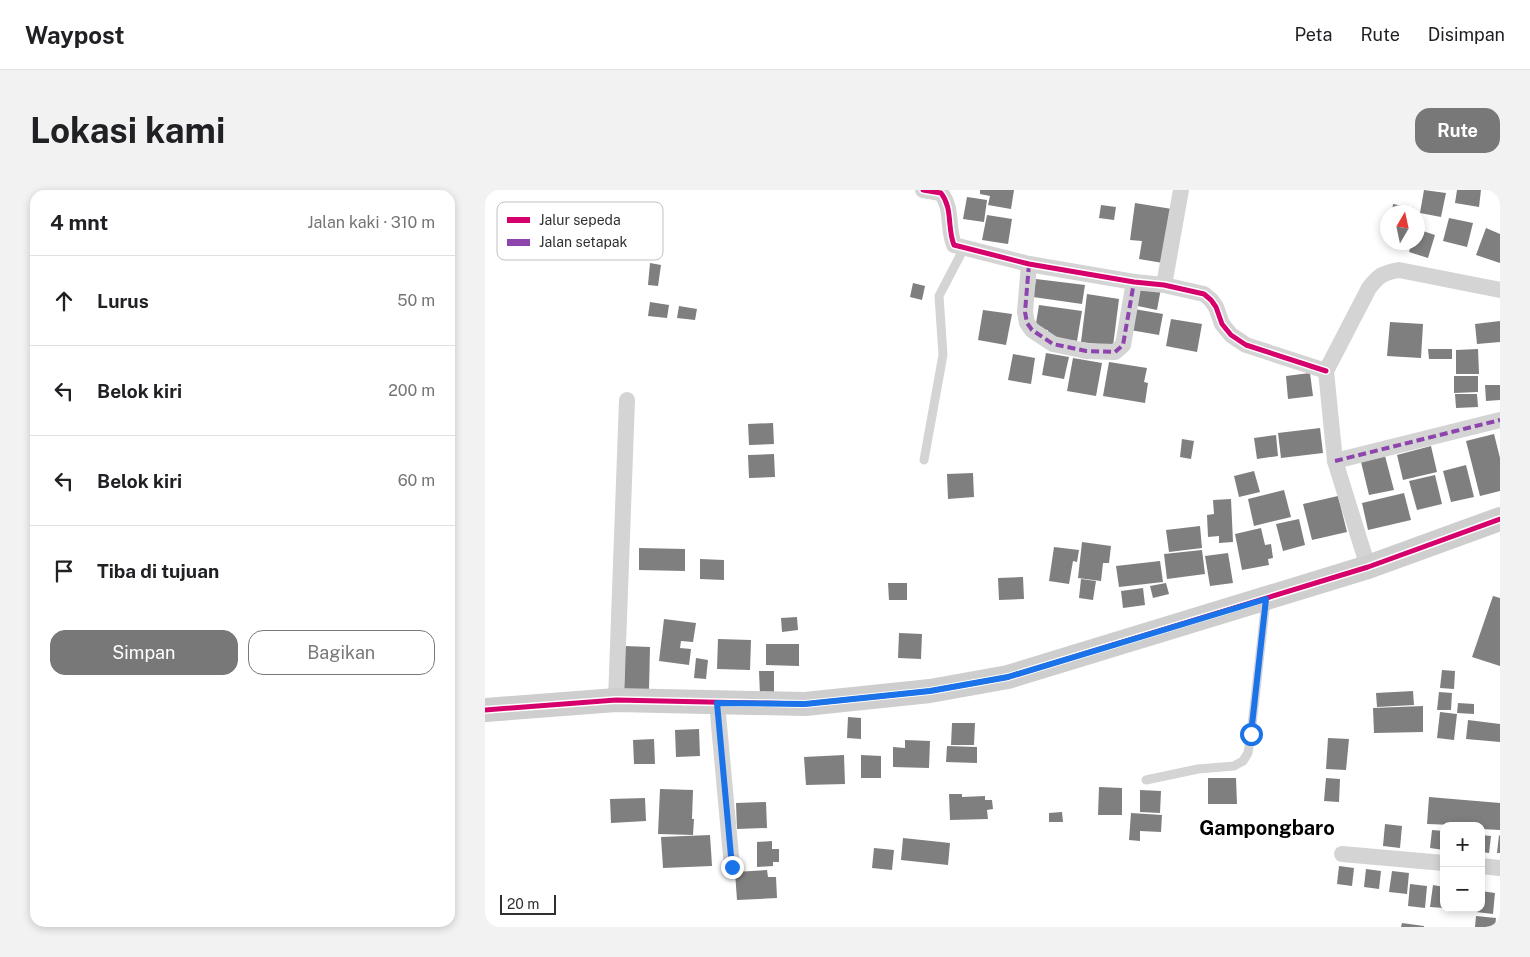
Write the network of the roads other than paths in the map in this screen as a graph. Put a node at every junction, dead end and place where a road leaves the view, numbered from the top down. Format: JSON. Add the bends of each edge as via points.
{"nodes":[{"id":1,"x":923,"y":190,"type":"edge"},
{"id":2,"x":1181,"y":190,"type":"edge"},
{"id":3,"x":964,"y":248,"type":"junction"},
{"id":4,"x":1029,"y":264,"type":"junction"},
{"id":5,"x":1134,"y":282,"type":"junction"},
{"id":6,"x":1165,"y":286,"type":"junction"},
{"id":7,"x":1500,"y":290,"type":"edge"},
{"id":8,"x":1326,"y":371,"type":"junction"},
{"id":9,"x":627,"y":400,"type":"dead end"},
{"id":10,"x":1500,"y":420,"type":"edge"},
{"id":11,"x":924,"y":460,"type":"dead end"},
{"id":12,"x":1335,"y":461,"type":"junction"},
{"id":13,"x":1500,"y":519,"type":"edge"},
{"id":14,"x":1369,"y":567,"type":"junction"},
{"id":15,"x":1266,"y":599,"type":"junction"},
{"id":16,"x":616,"y":700,"type":"junction"},
{"id":17,"x":717,"y":703,"type":"junction"},
{"id":18,"x":485,"y":710,"type":"edge"},
{"id":19,"x":1146,"y":780,"type":"dead end"},
{"id":20,"x":1342,"y":854,"type":"dead end"},
{"id":21,"x":1440,"y":863,"type":"edge"},
{"id":22,"x":1485,"y":866,"type":"edge"},
{"id":23,"x":732,"y":867,"type":"dead end"},
{"id":24,"x":1500,"y":868,"type":"edge"}],
"edges":[{"from":1,"to":3,"type":"street","via":[[941,193],[946,200],[953,245]]},
{"from":2,"to":6,"type":"street"},
{"from":3,"to":4,"type":"street"},
{"from":3,"to":11,"type":"lane","via":[[939,296],[943,355]]},
{"from":4,"to":5,"type":"street"},
{"from":4,"to":5,"type":"street","via":[[1025,312],[1032,330],[1053,344],[1086,351],[1115,352],[1123,345]]},
{"from":5,"to":6,"type":"street"},
{"from":6,"to":8,"type":"street","via":[[1204,294],[1216,306],[1222,324],[1231,335],[1246,345]]},
{"from":7,"to":8,"type":"street","via":[[1399,270],[1378,276]]},
{"from":8,"to":12,"type":"street"},
{"from":9,"to":16,"type":"street"},
{"from":10,"to":12,"type":"street"},
{"from":12,"to":14,"type":"street"},
{"from":13,"to":14,"type":"street"},
{"from":14,"to":15,"type":"street"},
{"from":15,"to":17,"type":"street","via":[[1008,677],[930,691],[805,704]]},
{"from":15,"to":19,"type":"lane","via":[[1251,734],[1248,753],[1243,761],[1233,766],[1198,769]]},
{"from":16,"to":17,"type":"street"},
{"from":16,"to":18,"type":"street"},
{"from":17,"to":23,"type":"street"},
{"from":20,"to":21,"type":"street"},
{"from":22,"to":24,"type":"street"}]}
